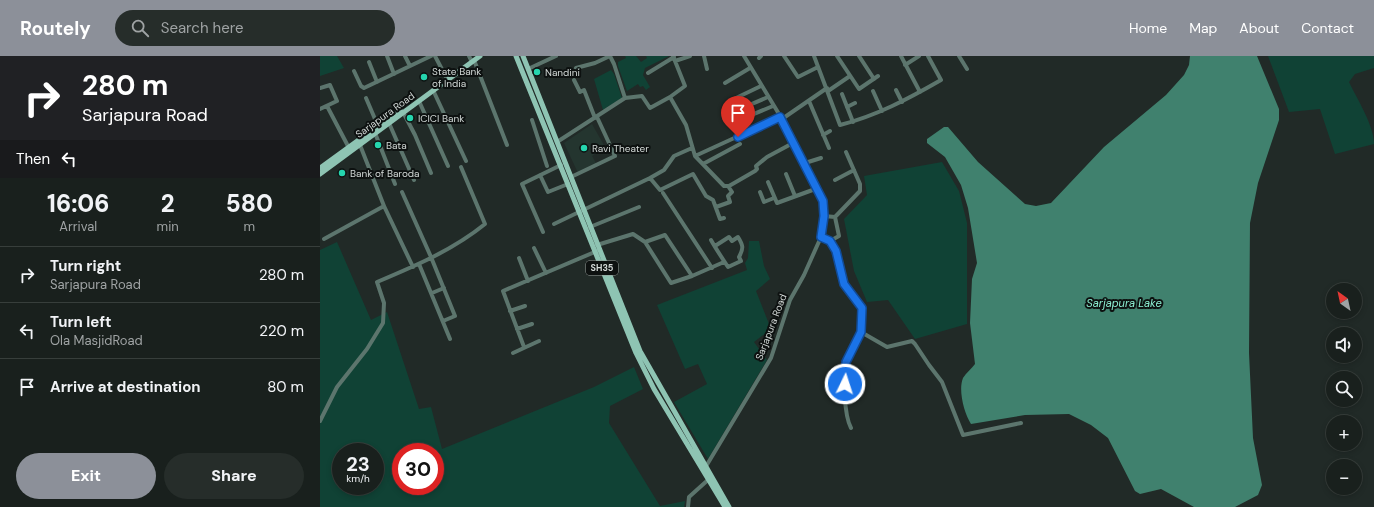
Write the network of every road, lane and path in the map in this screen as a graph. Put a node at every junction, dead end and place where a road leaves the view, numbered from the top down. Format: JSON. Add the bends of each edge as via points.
{"nodes":[{"id":1,"x":387,"y":56,"type":"edge"},
{"id":2,"x":406,"y":56,"type":"edge"},
{"id":3,"x":435,"y":56,"type":"edge"},
{"id":4,"x":480,"y":56,"type":"edge"},
{"id":5,"x":516,"y":56,"type":"edge"},
{"id":6,"x":523,"y":56,"type":"edge"},
{"id":7,"x":556,"y":56,"type":"edge"},
{"id":8,"x":610,"y":56,"type":"edge"},
{"id":9,"x":690,"y":56,"type":"edge"},
{"id":10,"x":704,"y":56,"type":"edge"},
{"id":11,"x":744,"y":56,"type":"edge"},
{"id":12,"x":784,"y":56,"type":"edge"},
{"id":13,"x":814,"y":56,"type":"edge"},
{"id":14,"x":837,"y":56,"type":"edge"},
{"id":15,"x":859,"y":56,"type":"edge"},
{"id":16,"x":901,"y":56,"type":"edge"},
{"id":17,"x":919,"y":56,"type":"edge"},
{"id":18,"x":928,"y":56,"type":"edge"},
{"id":19,"x":959,"y":56,"type":"edge"},
{"id":20,"x":428,"y":57,"type":"edge"},
{"id":21,"x":674,"y":58,"type":"edge"},
{"id":22,"x":472,"y":59,"type":"edge"},
{"id":23,"x":369,"y":62,"type":"dead end"},
{"id":24,"x":905,"y":65,"type":"junction"},
{"id":25,"x":410,"y":66,"type":"junction"},
{"id":26,"x":818,"y":67,"type":"junction"},
{"id":27,"x":576,"y":68,"type":"dead end"},
{"id":28,"x":750,"y":68,"type":"junction"},
{"id":29,"x":528,"y":69,"type":"junction"},
{"id":30,"x":707,"y":69,"type":"dead end"},
{"id":31,"x":354,"y":70,"type":"dead end"},
{"id":32,"x":967,"y":70,"type":"dead end"},
{"id":33,"x":648,"y":73,"type":"dead end"},
{"id":34,"x":394,"y":74,"type":"junction"},
{"id":35,"x":850,"y":76,"type":"junction"},
{"id":36,"x":878,"y":76,"type":"dead end"},
{"id":37,"x":446,"y":77,"type":"junction"},
{"id":38,"x":874,"y":79,"type":"junction"},
{"id":39,"x":574,"y":80,"type":"dead end"},
{"id":40,"x":377,"y":82,"type":"junction"},
{"id":41,"x":441,"y":83,"type":"junction"},
{"id":42,"x":725,"y":83,"type":"dead end"},
{"id":43,"x":761,"y":86,"type":"junction"},
{"id":44,"x":320,"y":88,"type":"edge"},
{"id":45,"x":828,"y":89,"type":"junction"},
{"id":46,"x":433,"y":90,"type":"junction"},
{"id":47,"x":896,"y":90,"type":"dead end"},
{"id":48,"x":873,"y":91,"type":"dead end"},
{"id":49,"x":920,"y":92,"type":"junction"},
{"id":50,"x":842,"y":94,"type":"dead end"},
{"id":51,"x":768,"y":96,"type":"junction"},
{"id":52,"x":670,"y":97,"type":"junction"},
{"id":53,"x":366,"y":98,"type":"dead end"},
{"id":54,"x":625,"y":98,"type":"junction"},
{"id":55,"x":736,"y":98,"type":"dead end"},
{"id":56,"x":419,"y":101,"type":"junction"},
{"id":57,"x":809,"y":101,"type":"junction"},
{"id":58,"x":902,"y":102,"type":"junction"},
{"id":59,"x":413,"y":103,"type":"junction"},
{"id":60,"x":855,"y":103,"type":"dead end"},
{"id":61,"x":327,"y":106,"type":"junction"},
{"id":62,"x":773,"y":106,"type":"junction"},
{"id":63,"x":847,"y":107,"type":"junction"},
{"id":64,"x":320,"y":109,"type":"edge"},
{"id":65,"x":882,"y":111,"type":"junction"},
{"id":66,"x":403,"y":112,"type":"junction"},
{"id":67,"x":726,"y":115,"type":"dead end"},
{"id":68,"x":596,"y":118,"type":"junction"},
{"id":69,"x":781,"y":118,"type":"junction"},
{"id":70,"x":532,"y":120,"type":"dead end"},
{"id":71,"x":390,"y":122,"type":"junction"},
{"id":72,"x":853,"y":122,"type":"junction"},
{"id":73,"x":732,"y":123,"type":"dead end"},
{"id":74,"x":378,"y":126,"type":"junction"},
{"id":75,"x":546,"y":128,"type":"junction"},
{"id":76,"x":536,"y":132,"type":"junction"},
{"id":77,"x":830,"y":132,"type":"dead end"},
{"id":78,"x":375,"y":133,"type":"junction"},
{"id":79,"x":823,"y":135,"type":"junction"},
{"id":80,"x":557,"y":142,"type":"junction"},
{"id":81,"x":793,"y":143,"type":"junction"},
{"id":82,"x":358,"y":144,"type":"junction"},
{"id":83,"x":740,"y":144,"type":"dead end"},
{"id":84,"x":507,"y":145,"type":"dead end"},
{"id":85,"x":349,"y":148,"type":"junction"},
{"id":86,"x":692,"y":148,"type":"junction"},
{"id":87,"x":829,"y":148,"type":"dead end"},
{"id":88,"x":558,"y":152,"type":"junction"},
{"id":89,"x":846,"y":152,"type":"dead end"},
{"id":90,"x":695,"y":156,"type":"junction"},
{"id":91,"x":821,"y":158,"type":"dead end"},
{"id":92,"x":466,"y":162,"type":"dead end"},
{"id":93,"x":805,"y":163,"type":"junction"},
{"id":94,"x":703,"y":164,"type":"junction"},
{"id":95,"x":561,"y":165,"type":"junction"},
{"id":96,"x":448,"y":166,"type":"dead end"},
{"id":97,"x":547,"y":166,"type":"dead end"},
{"id":98,"x":324,"y":167,"type":"edge"},
{"id":99,"x":461,"y":167,"type":"dead end"},
{"id":100,"x":854,"y":170,"type":"junction"},
{"id":101,"x":431,"y":173,"type":"dead end"},
{"id":102,"x":320,"y":174,"type":"edge"},
{"id":103,"x":786,"y":174,"type":"dead end"},
{"id":104,"x":540,"y":175,"type":"junction"},
{"id":105,"x":571,"y":177,"type":"junction"},
{"id":106,"x":650,"y":178,"type":"junction"},
{"id":107,"x":414,"y":180,"type":"dead end"},
{"id":108,"x":835,"y":180,"type":"dead end"},
{"id":109,"x":768,"y":182,"type":"dead end"},
{"id":110,"x":395,"y":184,"type":"dead end"},
{"id":111,"x":568,"y":184,"type":"junction"},
{"id":112,"x":728,"y":186,"type":"junction"},
{"id":113,"x":818,"y":188,"type":"junction"},
{"id":114,"x":402,"y":192,"type":"dead end"},
{"id":115,"x":760,"y":192,"type":"dead end"},
{"id":116,"x":663,"y":193,"type":"dead end"},
{"id":117,"x":795,"y":196,"type":"junction"},
{"id":118,"x":774,"y":198,"type":"junction"},
{"id":119,"x":384,"y":206,"type":"junction"},
{"id":120,"x":639,"y":207,"type":"dead end"},
{"id":121,"x":716,"y":207,"type":"junction"},
{"id":122,"x":582,"y":212,"type":"junction"},
{"id":123,"x":824,"y":216,"type":"junction"},
{"id":124,"x":835,"y":217,"type":"junction"},
{"id":125,"x":724,"y":218,"type":"dead end"},
{"id":126,"x":554,"y":224,"type":"dead end"},
{"id":127,"x":590,"y":227,"type":"junction"},
{"id":128,"x":544,"y":232,"type":"dead end"},
{"id":129,"x":821,"y":237,"type":"junction"},
{"id":130,"x":324,"y":239,"type":"dead end"},
{"id":131,"x":711,"y":240,"type":"dead end"},
{"id":132,"x":830,"y":241,"type":"junction"},
{"id":133,"x":645,"y":242,"type":"junction"},
{"id":134,"x":715,"y":246,"type":"junction"},
{"id":135,"x":534,"y":248,"type":"dead end"},
{"id":136,"x":597,"y":249,"type":"junction"},
{"id":137,"x":432,"y":257,"type":"junction"},
{"id":138,"x":519,"y":258,"type":"dead end"},
{"id":139,"x":724,"y":262,"type":"junction"},
{"id":140,"x":420,"y":264,"type":"junction"},
{"id":141,"x":413,"y":267,"type":"junction"},
{"id":142,"x":712,"y":268,"type":"junction"},
{"id":143,"x":546,"y":273,"type":"junction"},
{"id":144,"x":692,"y":276,"type":"junction"},
{"id":145,"x":528,"y":281,"type":"junction"},
{"id":146,"x":444,"y":288,"type":"junction"},
{"id":147,"x":432,"y":293,"type":"junction"},
{"id":148,"x":525,"y":306,"type":"dead end"},
{"id":149,"x":510,"y":311,"type":"junction"},
{"id":150,"x":443,"y":322,"type":"junction"},
{"id":151,"x":532,"y":324,"type":"dead end"},
{"id":152,"x":517,"y":329,"type":"junction"},
{"id":153,"x":861,"y":332,"type":"junction"},
{"id":154,"x":450,"y":339,"type":"dead end"},
{"id":155,"x":539,"y":340,"type":"dead end"},
{"id":156,"x":524,"y":347,"type":"junction"},
{"id":157,"x":513,"y":353,"type":"dead end"},
{"id":158,"x":320,"y":421,"type":"edge"},
{"id":159,"x":1021,"y":423,"type":"dead end"},
{"id":160,"x":851,"y":428,"type":"dead end"},
{"id":161,"x":705,"y":469,"type":"junction"},
{"id":162,"x":710,"y":478,"type":"junction"},
{"id":163,"x":688,"y":507,"type":"edge"},
{"id":164,"x":725,"y":507,"type":"edge"},
{"id":165,"x":729,"y":507,"type":"edge"}],
"edges":[{"from":1,"to":34,"type":"street"},
{"from":2,"to":25,"type":"street"},
{"from":3,"to":37,"type":"street"},
{"from":4,"to":22,"type":"main road","name":"Sarjapura Road"},
{"from":5,"to":75,"type":"main road","number":"SH35"},
{"from":6,"to":29,"type":"main road","number":"SH35"},
{"from":7,"to":29,"type":"street"},
{"from":8,"to":27,"type":"street"},
{"from":8,"to":54,"type":"street"},
{"from":9,"to":21,"type":"street"},
{"from":10,"to":30,"type":"street"},
{"from":11,"to":28,"type":"street","name":"Sarjapura Road"},
{"from":12,"to":26,"type":"street","via":[[798,77]]},
{"from":13,"to":26,"type":"street"},
{"from":14,"to":35,"type":"street"},
{"from":15,"to":38,"type":"street"},
{"from":16,"to":24,"type":"street"},
{"from":17,"to":24,"type":"street"},
{"from":18,"to":49,"type":"street","via":[[941,80]]},
{"from":19,"to":32,"type":"street"},
{"from":20,"to":25,"type":"street"},
{"from":21,"to":33,"type":"street"},
{"from":21,"to":52,"type":"street","via":[[685,86]]},
{"from":22,"to":37,"type":"main road","name":"Sarjapura Road"},
{"from":22,"to":41,"type":"main road","name":"Sarjapura Road"},
{"from":22,"to":84,"type":"street"},
{"from":23,"to":40,"type":"street"},
{"from":24,"to":49,"type":"street"},
{"from":25,"to":34,"type":"street"},
{"from":26,"to":45,"type":"street"},
{"from":28,"to":42,"type":"street"},
{"from":28,"to":43,"type":"street","name":"Sarjapura Road"},
{"from":29,"to":80,"type":"main road","number":"SH35"},
{"from":31,"to":40,"type":"street","via":[[363,88]]},
{"from":34,"to":40,"type":"street"},
{"from":35,"to":38,"type":"street","via":[[859,89]]},
{"from":35,"to":45,"type":"street"},
{"from":36,"to":38,"type":"street"},
{"from":37,"to":41,"type":"main road","name":"Sarjapura Road"},
{"from":39,"to":68,"type":"street","via":[[580,92],[584,90]]},
{"from":41,"to":46,"type":"main road","name":"Sarjapura Road"},
{"from":41,"to":59,"type":"main road","name":"Sarjapura Road"},
{"from":43,"to":51,"type":"street","name":"Sarjapura Road"},
{"from":43,"to":55,"type":"street"},
{"from":44,"to":61,"type":"street","via":[[330,85],[337,101]]},
{"from":45,"to":57,"type":"street"},
{"from":45,"to":72,"type":"street","via":[[840,125]]},
{"from":46,"to":56,"type":"main road","name":"Sarjapura Road"},
{"from":46,"to":92,"type":"street"},
{"from":47,"to":58,"type":"street"},
{"from":48,"to":65,"type":"street"},
{"from":49,"to":58,"type":"street"},
{"from":50,"to":63,"type":"street"},
{"from":51,"to":62,"type":"street","name":"Sarjapura Road"},
{"from":51,"to":67,"type":"street"},
{"from":52,"to":54,"type":"street","via":[[650,108],[642,96]]},
{"from":52,"to":86,"type":"street","via":[[686,125]]},
{"from":53,"to":74,"type":"street"},
{"from":54,"to":68,"type":"street"},
{"from":56,"to":59,"type":"main road","name":"Sarjapura Road"},
{"from":56,"to":96,"type":"street"},
{"from":57,"to":69,"type":"street"},
{"from":57,"to":79,"type":"street"},
{"from":58,"to":65,"type":"street"},
{"from":59,"to":66,"type":"main road","name":"Sarjapura Road"},
{"from":59,"to":74,"type":"main road","name":"Sarjapura Road"},
{"from":60,"to":63,"type":"street"},
{"from":61,"to":64,"type":"street"},
{"from":61,"to":85,"type":"street"},
{"from":62,"to":69,"type":"street","name":"Sarjapura Road"},
{"from":62,"to":73,"type":"street"},
{"from":63,"to":72,"type":"street"},
{"from":65,"to":72,"type":"street"},
{"from":66,"to":71,"type":"main road","name":"Sarjapura Road"},
{"from":66,"to":101,"type":"street"},
{"from":68,"to":80,"type":"street"},
{"from":68,"to":105,"type":"street","via":[[615,156]]},
{"from":69,"to":81,"type":"street","name":"Sarjapura Road"},
{"from":69,"to":90,"type":"street"},
{"from":70,"to":76,"type":"street"},
{"from":71,"to":78,"type":"main road","name":"Sarjapura Road"},
{"from":71,"to":107,"type":"street"},
{"from":74,"to":82,"type":"main road","name":"Sarjapura Road"},
{"from":75,"to":76,"type":"street"},
{"from":75,"to":88,"type":"main road","number":"SH35"},
{"from":76,"to":97,"type":"street"},
{"from":77,"to":79,"type":"street"},
{"from":78,"to":82,"type":"main road","name":"Sarjapura Road"},
{"from":78,"to":110,"type":"street"},
{"from":79,"to":87,"type":"street"},
{"from":80,"to":88,"type":"main road","number":"SH35"},
{"from":81,"to":93,"type":"street","name":"Sarjapura Road"},
{"from":81,"to":112,"type":"street","via":[[767,157],[756,166],[755,171]]},
{"from":82,"to":85,"type":"main road","name":"Sarjapura Road"},
{"from":82,"to":98,"type":"main road","name":"Sarjapura Road"},
{"from":82,"to":119,"type":"street"},
{"from":83,"to":94,"type":"street"},
{"from":85,"to":98,"type":"main road","name":"Sarjapura Road"},
{"from":86,"to":90,"type":"street"},
{"from":86,"to":106,"type":"street","via":[[674,156],[664,170]]},
{"from":88,"to":95,"type":"main road","number":"SH35"},
{"from":88,"to":105,"type":"main road","number":"SH35"},
{"from":89,"to":100,"type":"street"},
{"from":90,"to":94,"type":"street"},
{"from":91,"to":93,"type":"street"},
{"from":93,"to":113,"type":"street","name":"Sarjapura Road"},
{"from":94,"to":112,"type":"street","via":[[724,186]]},
{"from":95,"to":104,"type":"street"},
{"from":95,"to":111,"type":"main road","number":"SH35"},
{"from":98,"to":102,"type":"main road","name":"Sarjapura Road"},
{"from":99,"to":137,"type":"street","via":[[485,224],[464,241]]},
{"from":100,"to":108,"type":"street"},
{"from":100,"to":124,"type":"street","via":[[860,191]]},
{"from":103,"to":117,"type":"street"},
{"from":104,"to":111,"type":"street","via":[[548,192]]},
{"from":104,"to":128,"type":"street","via":[[522,184]]},
{"from":105,"to":122,"type":"main road","number":"SH35"},
{"from":106,"to":121,"type":"street","via":[[660,190],[693,174]]},
{"from":106,"to":122,"type":"street"},
{"from":109,"to":118,"type":"street"},
{"from":111,"to":122,"type":"main road","number":"SH35"},
{"from":112,"to":121,"type":"street","via":[[732,192],[728,196],[730,202]]},
{"from":113,"to":117,"type":"street"},
{"from":113,"to":123,"type":"street","name":"Sarjapura Road","via":[[823,201]]},
{"from":114,"to":137,"type":"street"},
{"from":115,"to":118,"type":"street","via":[[764,202]]},
{"from":116,"to":142,"type":"street"},
{"from":117,"to":118,"type":"street","via":[[777,203]]},
{"from":119,"to":130,"type":"street"},
{"from":119,"to":141,"type":"street"},
{"from":120,"to":127,"type":"street"},
{"from":121,"to":125,"type":"street","via":[[720,219]]},
{"from":122,"to":126,"type":"street"},
{"from":122,"to":127,"type":"main road","number":"SH35"},
{"from":122,"to":136,"type":"main road","number":"SH35"},
{"from":123,"to":124,"type":"street"},
{"from":123,"to":129,"type":"street","name":"Sarjapura Road"},
{"from":124,"to":132,"type":"street","via":[[839,236]]},
{"from":127,"to":136,"type":"main road","number":"SH35"},
{"from":129,"to":132,"type":"street"},
{"from":129,"to":161,"type":"street","name":"Sarjapura Road","via":[[790,300],[771,358]]},
{"from":131,"to":134,"type":"street"},
{"from":132,"to":153,"type":"street","via":[[836,251],[844,284],[862,308]]},
{"from":133,"to":136,"type":"street","via":[[633,234]]},
{"from":133,"to":144,"type":"street","via":[[665,235]]},
{"from":133,"to":144,"type":"street","via":[[671,283]]},
{"from":134,"to":139,"type":"street"},
{"from":134,"to":139,"type":"street","via":[[729,236],[732,241],[738,237],[743,245],[738,257],[741,260],[728,267]]},
{"from":135,"to":143,"type":"street"},
{"from":136,"to":143,"type":"street"},
{"from":136,"to":161,"type":"main road","number":"SH35","via":[[640,351]]},
{"from":137,"to":140,"type":"street"},
{"from":137,"to":146,"type":"street"},
{"from":138,"to":145,"type":"street"},
{"from":139,"to":142,"type":"street"},
{"from":140,"to":141,"type":"street"},
{"from":140,"to":147,"type":"street"},
{"from":141,"to":158,"type":"street","via":[[377,282],[384,303],[383,323],[337,388]]},
{"from":142,"to":144,"type":"street"},
{"from":143,"to":145,"type":"street"},
{"from":145,"to":149,"type":"street","via":[[503,291]]},
{"from":146,"to":147,"type":"street"},
{"from":146,"to":150,"type":"street","via":[[455,316]]},
{"from":147,"to":150,"type":"street"},
{"from":148,"to":149,"type":"street"},
{"from":149,"to":152,"type":"street"},
{"from":150,"to":154,"type":"street"},
{"from":151,"to":152,"type":"street"},
{"from":152,"to":156,"type":"street"},
{"from":153,"to":159,"type":"street","via":[[887,347],[912,341],[915,344],[942,382],[963,435]]},
{"from":153,"to":160,"type":"street","via":[[846,362],[847,421]]},
{"from":155,"to":156,"type":"street"},
{"from":156,"to":157,"type":"street"},
{"from":161,"to":162,"type":"main road","number":"SH35"},
{"from":162,"to":163,"type":"street","via":[[689,497]]},
{"from":162,"to":164,"type":"main road","number":"SH35"},
{"from":162,"to":165,"type":"main road","number":"SH35"}]}
